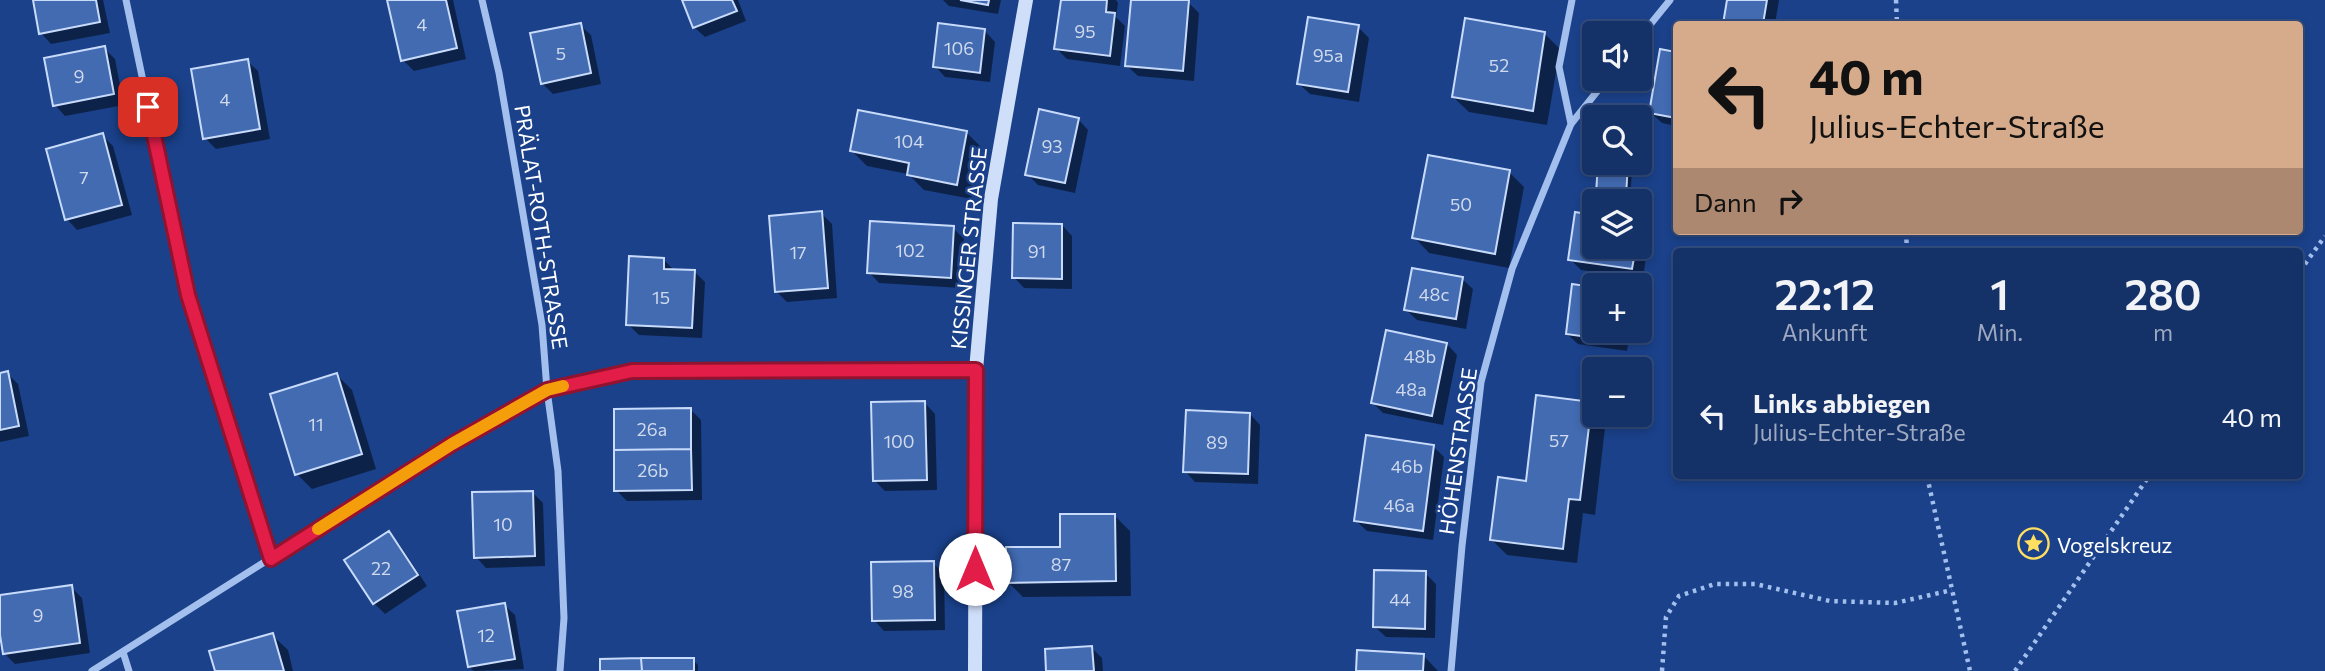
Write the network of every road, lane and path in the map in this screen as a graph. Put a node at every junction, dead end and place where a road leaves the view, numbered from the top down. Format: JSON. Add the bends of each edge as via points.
{"nodes":[{"id":1,"x":126,"y":0,"type":"edge"},
{"id":2,"x":482,"y":0,"type":"edge"},
{"id":3,"x":1026,"y":0,"type":"edge"},
{"id":4,"x":1572,"y":0,"type":"edge"},
{"id":5,"x":1670,"y":0,"type":"edge"},
{"id":6,"x":1896,"y":0,"type":"edge"},
{"id":7,"x":1897,"y":21,"type":"edge"},
{"id":8,"x":1652,"y":22,"type":"edge"},
{"id":9,"x":1597,"y":91,"type":"edge"},
{"id":10,"x":1571,"y":124,"type":"junction"},
{"id":11,"x":2325,"y":236,"type":"edge"},
{"id":12,"x":2303,"y":267,"type":"edge"},
{"id":13,"x":976,"y":370,"type":"junction"},
{"id":14,"x":547,"y":390,"type":"junction"},
{"id":15,"x":1928,"y":479,"type":"edge"},
{"id":16,"x":2147,"y":479,"type":"edge"},
{"id":17,"x":271,"y":559,"type":"junction"},
{"id":18,"x":1952,"y":590,"type":"junction"},
{"id":19,"x":123,"y":652,"type":"junction"},
{"id":20,"x":92,"y":671,"type":"edge"},
{"id":21,"x":129,"y":671,"type":"edge"},
{"id":22,"x":560,"y":671,"type":"edge"},
{"id":23,"x":975,"y":671,"type":"edge"},
{"id":24,"x":1451,"y":671,"type":"edge"},
{"id":25,"x":1662,"y":671,"type":"edge"},
{"id":26,"x":1970,"y":671,"type":"edge"},
{"id":27,"x":2015,"y":671,"type":"edge"}],
"edges":[{"from":1,"to":17,"type":"street","via":[[188,295]]},
{"from":2,"to":14,"type":"street","name":"PRÄLAT-ROTH-STRASSE","via":[[542,325]]},
{"from":3,"to":13,"type":"street","name":"KISSINGER STRASSE","via":[[991,199]]},
{"from":4,"to":10,"type":"street","via":[[1559,66]]},
{"from":5,"to":8,"type":"street"},
{"from":6,"to":7,"type":"path"},
{"from":9,"to":10,"type":"street","name":"HÖHENSTRASSE"},
{"from":10,"to":24,"type":"street","name":"HÖHENSTRASSE","via":[[1511,269],[1481,382]]},
{"from":11,"to":12,"type":"path"},
{"from":13,"to":14,"type":"street","via":[[632,371]]},
{"from":13,"to":23,"type":"street","name":"KISSINGER STRASSE"},
{"from":14,"to":17,"type":"street","via":[[452,444]]},
{"from":14,"to":22,"type":"street","name":"PRÄLAT-ROTH-STRASSE","via":[[558,471],[564,618]]},
{"from":15,"to":18,"type":"path"},
{"from":16,"to":27,"type":"path"},
{"from":17,"to":19,"type":"street"},
{"from":18,"to":25,"type":"path","via":[[1895,603],[1829,601],[1755,584],[1715,584],[1679,596],[1666,617]]},
{"from":18,"to":26,"type":"path"},
{"from":19,"to":20,"type":"street"},
{"from":19,"to":21,"type":"street"}]}
